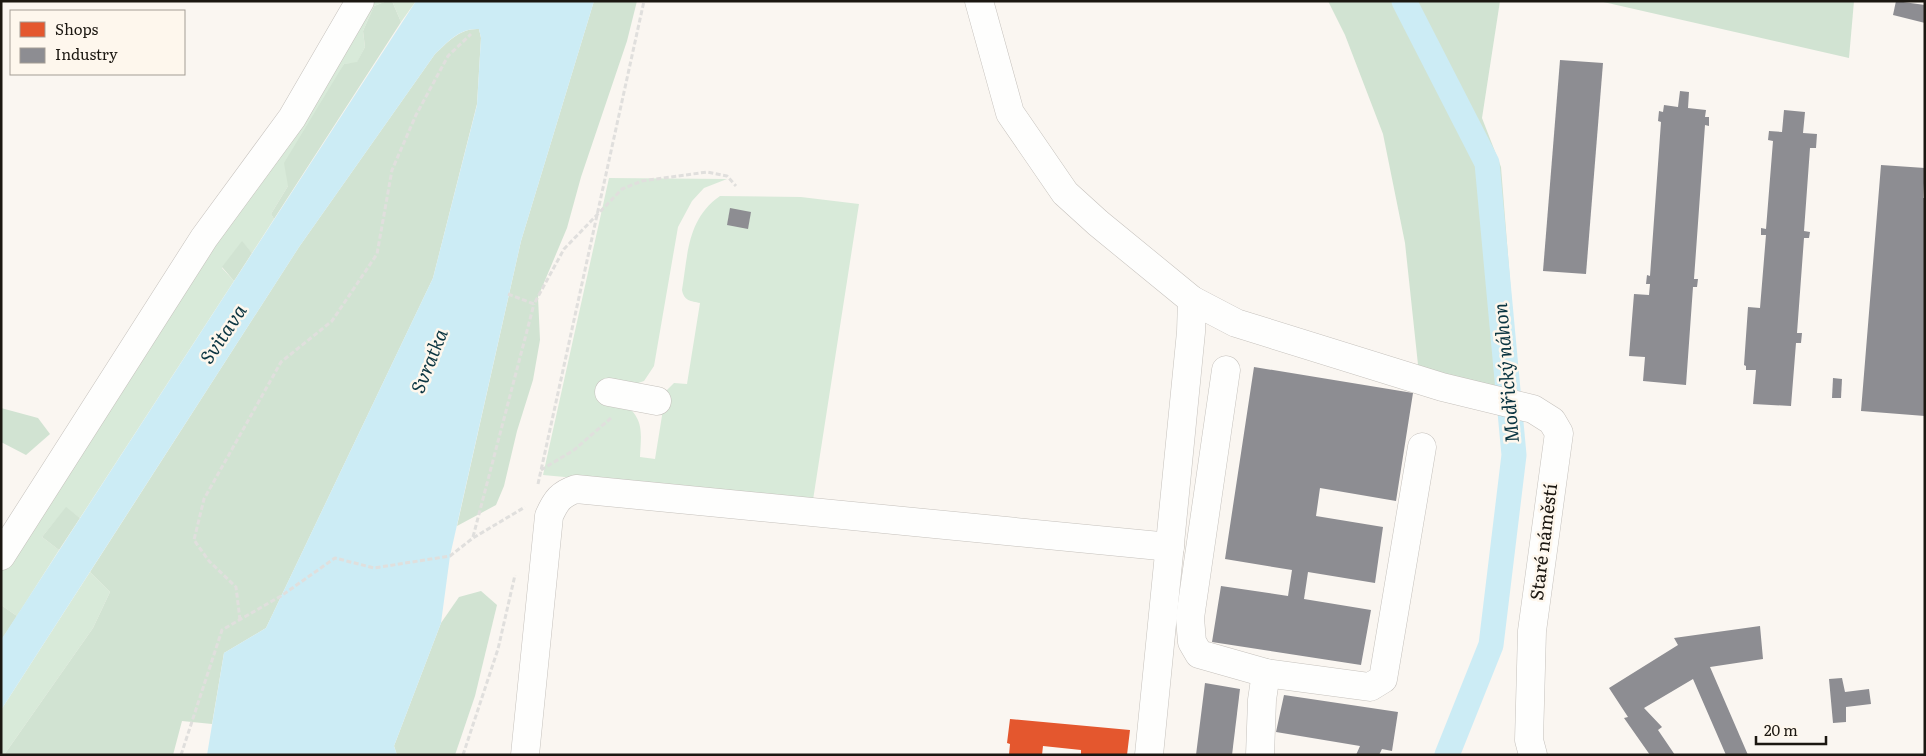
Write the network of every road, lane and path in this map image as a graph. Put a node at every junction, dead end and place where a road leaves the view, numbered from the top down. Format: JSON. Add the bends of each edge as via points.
{"nodes":[{"id":1,"x":360,"y":1,"type":"edge"},
{"id":2,"x":644,"y":1,"type":"edge"},
{"id":3,"x":979,"y":1,"type":"edge"},
{"id":4,"x":471,"y":34,"type":"dead end"},
{"id":5,"x":736,"y":186,"type":"dead end"},
{"id":6,"x":596,"y":216,"type":"junction"},
{"id":7,"x":508,"y":294,"type":"dead end"},
{"id":8,"x":1192,"y":300,"type":"junction"},
{"id":9,"x":534,"y":304,"type":"junction"},
{"id":10,"x":1226,"y":370,"type":"dead end"},
{"id":11,"x":632,"y":396,"type":"dead end"},
{"id":12,"x":1422,"y":447,"type":"dead end"},
{"id":13,"x":541,"y":470,"type":"junction"},
{"id":14,"x":537,"y":486,"type":"dead end"},
{"id":15,"x":533,"y":502,"type":"dead end"},
{"id":16,"x":473,"y":538,"type":"junction"},
{"id":17,"x":1170,"y":547,"type":"junction"},
{"id":18,"x":1,"y":556,"type":"edge"},
{"id":19,"x":518,"y":566,"type":"dead end"},
{"id":20,"x":240,"y":620,"type":"junction"},
{"id":21,"x":1266,"y":673,"type":"junction"},
{"id":22,"x":181,"y":755,"type":"edge"},
{"id":23,"x":463,"y":755,"type":"edge"},
{"id":24,"x":525,"y":755,"type":"edge"},
{"id":25,"x":1148,"y":755,"type":"edge"},
{"id":26,"x":1260,"y":755,"type":"edge"},
{"id":27,"x":1533,"y":755,"type":"edge"}],
"edges":[{"from":1,"to":18,"type":"street","via":[[292,118],[204,238]]},
{"from":2,"to":6,"type":"path"},
{"from":3,"to":8,"type":"street","name":"Staré náměstí","via":[[1010,113],[1065,193]]},
{"from":4,"to":20,"type":"path","via":[[448,56],[416,115],[392,170],[377,254],[332,321],[281,362],[204,499],[194,540],[236,587]]},
{"from":5,"to":6,"type":"path","via":[[727,176],[714,172],[642,181],[617,193]]},
{"from":6,"to":9,"type":"path","via":[[564,249]]},
{"from":6,"to":13,"type":"path"},
{"from":7,"to":9,"type":"path"},
{"from":8,"to":17,"type":"street","via":[[1192,332]]},
{"from":8,"to":27,"type":"street","name":"Staré náměstí","via":[[1236,323],[1468,394],[1532,409],[1552,420],[1559,432],[1532,631],[1529,740]]},
{"from":9,"to":16,"type":"path"},
{"from":10,"to":21,"type":"street","via":[[1190,618],[1192,642],[1199,654]]},
{"from":11,"to":13,"type":"path","via":[[622,410],[574,450]]},
{"from":12,"to":21,"type":"street","via":[[1383,679],[1370,687]]},
{"from":13,"to":14,"type":"path"},
{"from":15,"to":16,"type":"path"},
{"from":16,"to":20,"type":"path","via":[[450,556],[374,568],[335,558]]},
{"from":17,"to":24,"type":"street","via":[[576,489],[563,494],[549,516]]},
{"from":17,"to":25,"type":"street"},
{"from":19,"to":23,"type":"path","via":[[498,649]]},
{"from":20,"to":22,"type":"path","via":[[222,630]]},
{"from":21,"to":26,"type":"street"}]}
